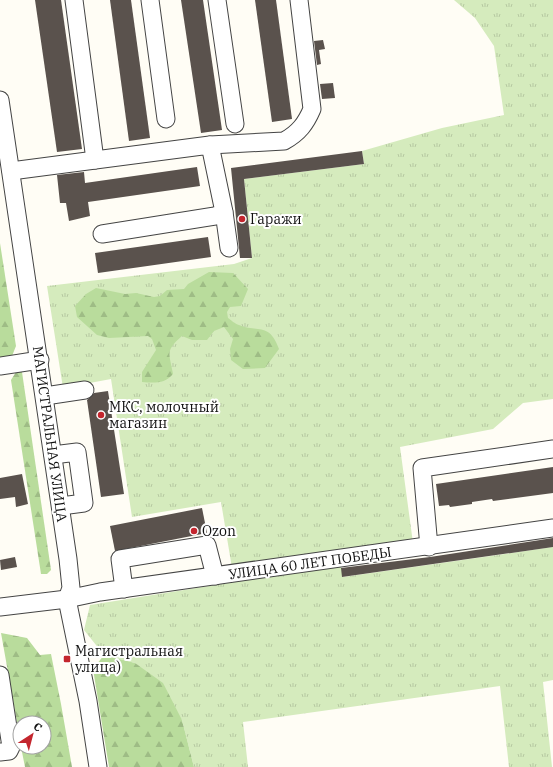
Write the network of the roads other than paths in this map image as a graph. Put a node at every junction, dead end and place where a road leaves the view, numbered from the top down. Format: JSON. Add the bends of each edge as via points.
{"nodes":[{"id":1,"x":74,"y":0,"type":"edge"},
{"id":2,"x":150,"y":0,"type":"edge"},
{"id":3,"x":216,"y":0,"type":"edge"},
{"id":4,"x":299,"y":0,"type":"edge"},
{"id":5,"x":0,"y":100,"type":"edge"},
{"id":6,"x":166,"y":119,"type":"dead end"},
{"id":7,"x":235,"y":124,"type":"dead end"},
{"id":8,"x":210,"y":145,"type":"junction"},
{"id":9,"x":95,"y":160,"type":"junction"},
{"id":10,"x":11,"y":172,"type":"junction"},
{"id":11,"x":224,"y":212,"type":"junction"},
{"id":12,"x":102,"y":234,"type":"dead end"},
{"id":13,"x":229,"y":248,"type":"dead end"},
{"id":14,"x":40,"y":360,"type":"junction"},
{"id":15,"x":0,"y":366,"type":"edge"},
{"id":16,"x":85,"y":390,"type":"dead end"},
{"id":17,"x":45,"y":396,"type":"junction"},
{"id":18,"x":553,"y":449,"type":"edge"},
{"id":19,"x":53,"y":455,"type":"junction"},
{"id":20,"x":61,"y":506,"type":"junction"},
{"id":21,"x":553,"y":528,"type":"edge"},
{"id":22,"x":429,"y":546,"type":"junction"},
{"id":23,"x":215,"y":576,"type":"junction"},
{"id":24,"x":124,"y":589,"type":"junction"},
{"id":25,"x":67,"y":600,"type":"junction"},
{"id":26,"x":0,"y":607,"type":"edge"},
{"id":27,"x":0,"y":675,"type":"edge"},
{"id":28,"x":0,"y":752,"type":"edge"},
{"id":29,"x":98,"y":767,"type":"edge"}],
"edges":[{"from":1,"to":9,"type":"street"},
{"from":2,"to":6,"type":"street"},
{"from":3,"to":7,"type":"street"},
{"from":4,"to":8,"type":"street","via":[[312,109],[305,125],[284,141]]},
{"from":5,"to":10,"type":"street","name":"МАГИСТРАЛЬНАЯ УЛИЦА"},
{"from":8,"to":9,"type":"street"},
{"from":8,"to":11,"type":"street"},
{"from":9,"to":10,"type":"street"},
{"from":10,"to":14,"type":"street","name":"МАГИСТРАЛЬНАЯ УЛИЦА"},
{"from":11,"to":12,"type":"street","via":[[215,216]]},
{"from":11,"to":13,"type":"street"},
{"from":14,"to":15,"type":"street"},
{"from":14,"to":17,"type":"street","name":"МАГИСТРАЛЬНАЯ УЛИЦА"},
{"from":16,"to":17,"type":"street"},
{"from":17,"to":19,"type":"street","name":"МАГИСТРАЛЬНАЯ УЛИЦА"},
{"from":18,"to":22,"type":"street","via":[[422,468]]},
{"from":19,"to":20,"type":"street","name":"МАГИСТРАЛЬНАЯ УЛИЦА"},
{"from":19,"to":20,"type":"street","via":[[77,452],[84,503]]},
{"from":20,"to":25,"type":"street","name":"МАГИСТРАЛЬНАЯ УЛИЦА","via":[[71,588]]},
{"from":21,"to":22,"type":"street","name":"УЛИЦА 60 ЛЕТ ПОБЕДЫ"},
{"from":22,"to":23,"type":"street","name":"УЛИЦА 60 ЛЕТ ПОБЕДЫ"},
{"from":23,"to":24,"type":"street","name":"УЛИЦА 60 ЛЕТ ПОБЕДЫ"},
{"from":23,"to":24,"type":"street","via":[[207,545],[120,559]]},
{"from":24,"to":25,"type":"street","name":"УЛИЦА 60 ЛЕТ ПОБЕДЫ"},
{"from":25,"to":26,"type":"street","name":"УЛИЦА 60 ЛЕТ ПОБЕДЫ"},
{"from":25,"to":29,"type":"street","name":"МАГИСТРАЛЬНАЯ УЛИЦА","via":[[88,701]]},
{"from":27,"to":28,"type":"street","via":[[11,747],[9,751]]}]}
